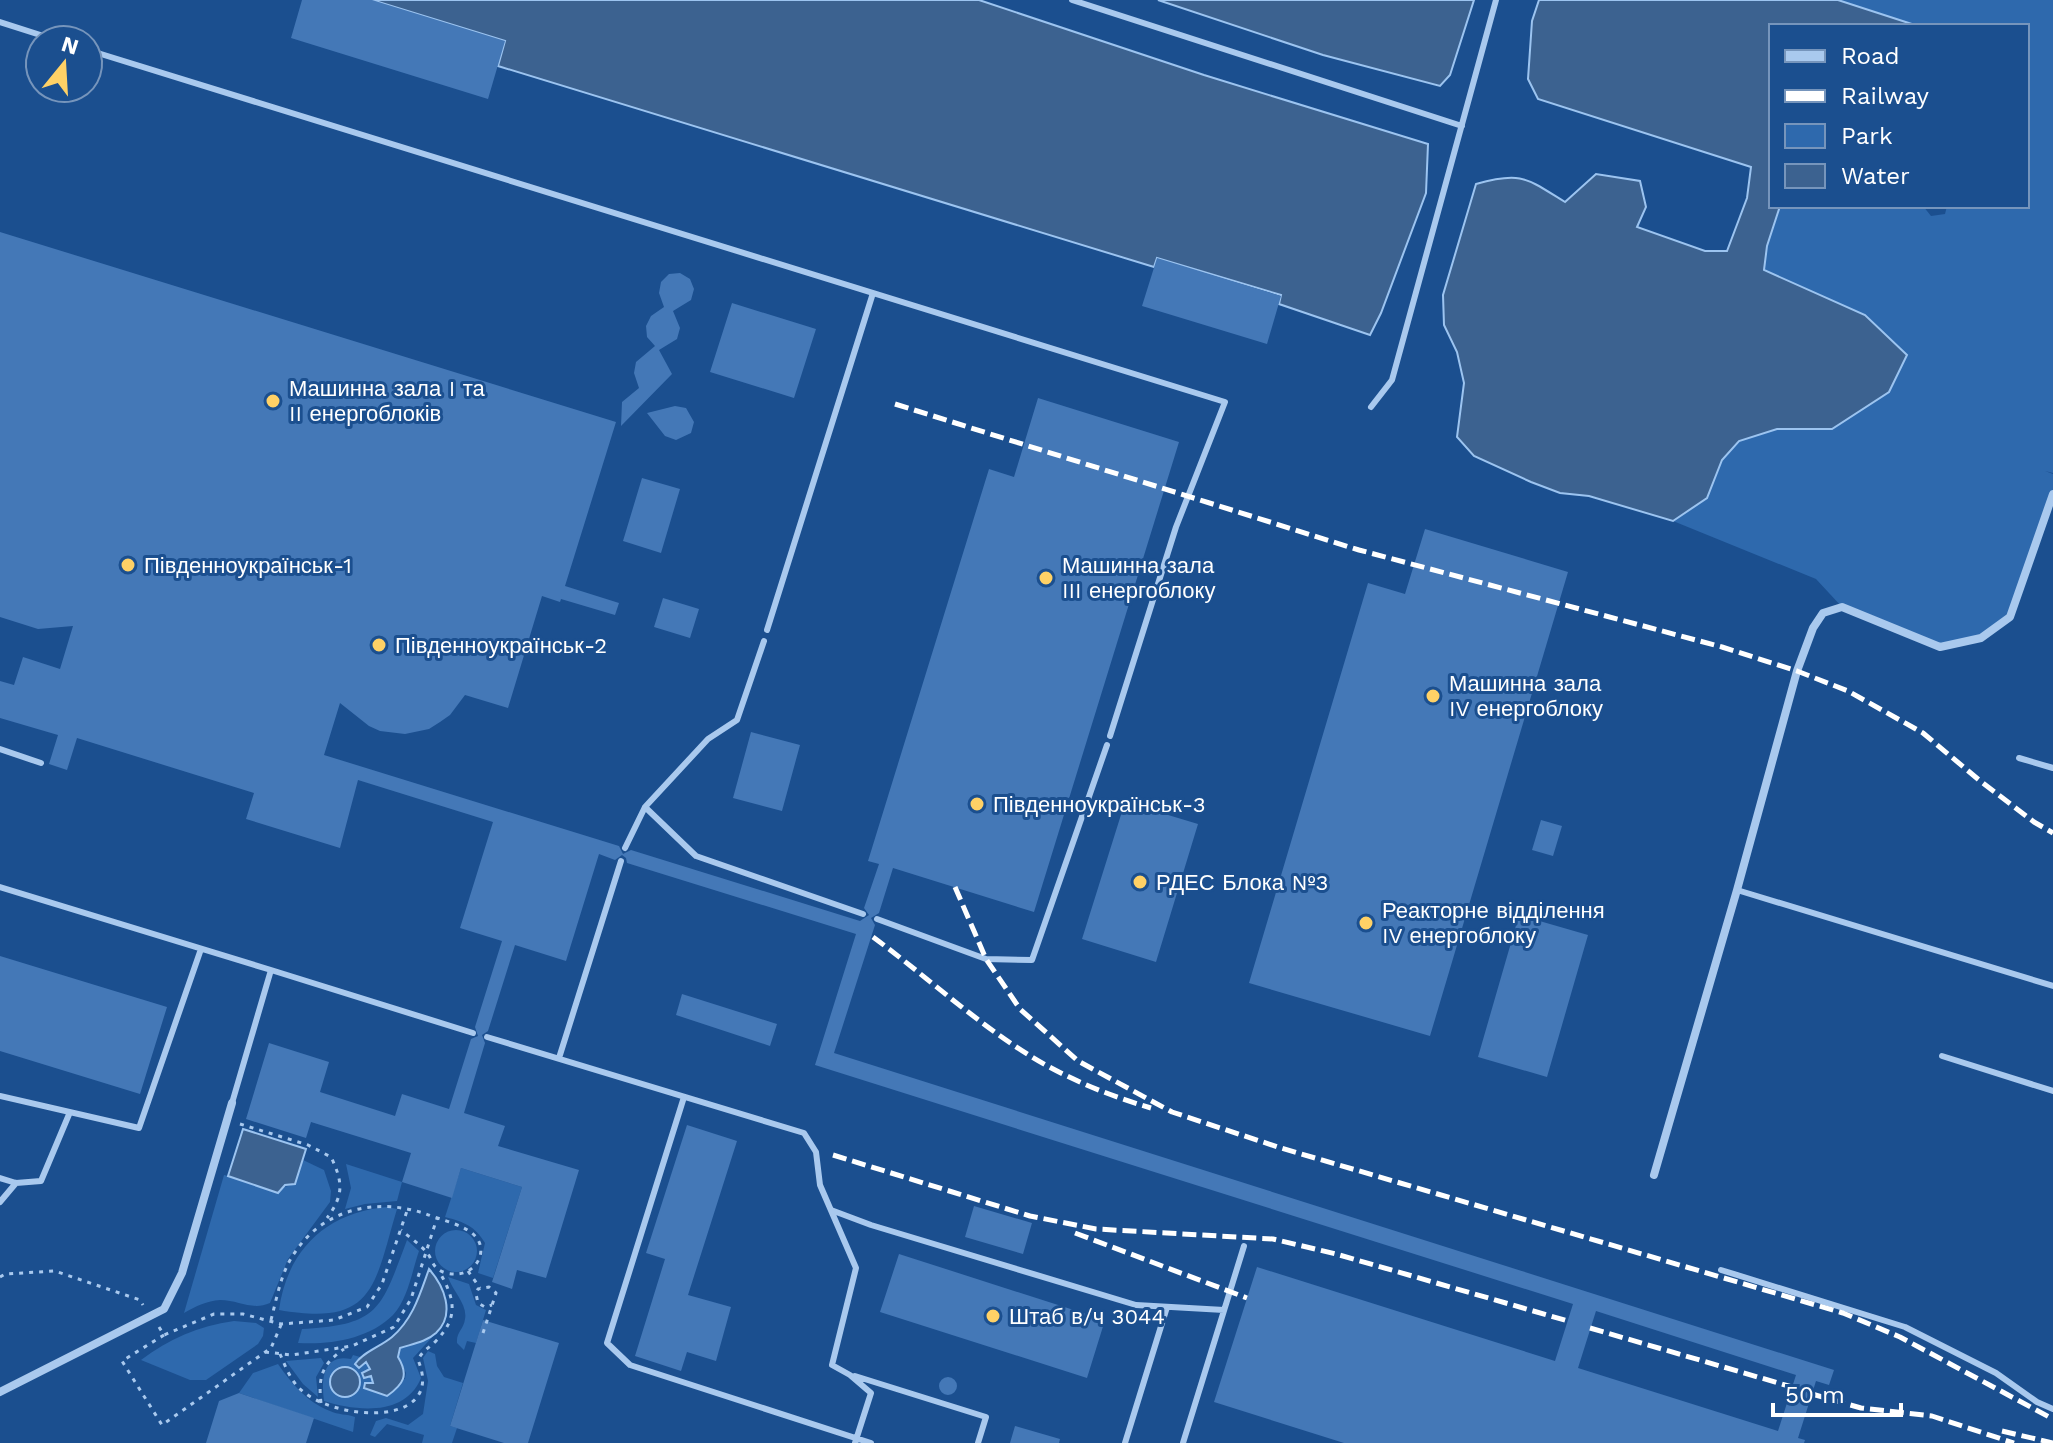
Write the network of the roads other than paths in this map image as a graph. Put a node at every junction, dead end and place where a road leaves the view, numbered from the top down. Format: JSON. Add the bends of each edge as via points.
{"nodes":[{"id":1,"x":1072,"y":0,"type":"edge"},
{"id":2,"x":1496,"y":0,"type":"edge"},
{"id":3,"x":0,"y":22,"type":"edge"},
{"id":4,"x":24,"y":30,"type":"edge"},
{"id":5,"x":104,"y":55,"type":"edge"},
{"id":6,"x":1462,"y":126,"type":"junction"},
{"id":7,"x":873,"y":293,"type":"junction"},
{"id":8,"x":1371,"y":407,"type":"dead end"},
{"id":9,"x":2053,"y":494,"type":"edge"},
{"id":10,"x":767,"y":630,"type":"dead end"},
{"id":11,"x":764,"y":641,"type":"dead end"},
{"id":12,"x":1110,"y":736,"type":"dead end"},
{"id":13,"x":1107,"y":745,"type":"dead end"},
{"id":14,"x":0,"y":749,"type":"edge"},
{"id":15,"x":2019,"y":758,"type":"dead end"},
{"id":16,"x":41,"y":763,"type":"dead end"},
{"id":17,"x":2053,"y":768,"type":"edge"},
{"id":18,"x":645,"y":807,"type":"junction"},
{"id":19,"x":625,"y":848,"type":"dead end"},
{"id":20,"x":621,"y":861,"type":"dead end"},
{"id":21,"x":0,"y":887,"type":"edge"},
{"id":22,"x":1737,"y":890,"type":"junction"},
{"id":23,"x":863,"y":914,"type":"dead end"},
{"id":24,"x":877,"y":919,"type":"dead end"},
{"id":25,"x":201,"y":949,"type":"junction"},
{"id":26,"x":271,"y":970,"type":"junction"},
{"id":27,"x":2053,"y":986,"type":"edge"},
{"id":28,"x":473,"y":1033,"type":"dead end"},
{"id":29,"x":487,"y":1037,"type":"dead end"},
{"id":30,"x":1942,"y":1056,"type":"dead end"},
{"id":31,"x":559,"y":1058,"type":"junction"},
{"id":32,"x":2053,"y":1091,"type":"edge"},
{"id":33,"x":0,"y":1096,"type":"edge"},
{"id":34,"x":684,"y":1097,"type":"junction"},
{"id":35,"x":232,"y":1103,"type":"joint"},
{"id":36,"x":70,"y":1112,"type":"junction"},
{"id":37,"x":1654,"y":1175,"type":"dead end"},
{"id":38,"x":0,"y":1178,"type":"edge"},
{"id":39,"x":16,"y":1183,"type":"junction"},
{"id":40,"x":0,"y":1202,"type":"edge"},
{"id":41,"x":831,"y":1210,"type":"junction"},
{"id":42,"x":1244,"y":1246,"type":"dead end"},
{"id":43,"x":1721,"y":1270,"type":"dead end"},
{"id":44,"x":1167,"y":1307,"type":"junction"},
{"id":45,"x":1224,"y":1310,"type":"junction"},
{"id":46,"x":850,"y":1375,"type":"junction"},
{"id":47,"x":0,"y":1392,"type":"edge"},
{"id":48,"x":2053,"y":1409,"type":"edge"},
{"id":49,"x":855,"y":1440,"type":"edge"},
{"id":50,"x":871,"y":1443,"type":"edge"},
{"id":51,"x":978,"y":1443,"type":"edge"},
{"id":52,"x":1125,"y":1443,"type":"edge"},
{"id":53,"x":1183,"y":1443,"type":"edge"}],
"edges":[{"from":1,"to":6,"type":"lane"},
{"from":2,"to":6,"type":"lane"},
{"from":3,"to":4,"type":"lane"},
{"from":5,"to":7,"type":"lane"},
{"from":6,"to":8,"type":"lane","via":[[1392,380]]},
{"from":7,"to":10,"type":"lane"},
{"from":7,"to":12,"type":"lane","via":[[1225,402],[1176,527]]},
{"from":9,"to":22,"type":"street","via":[[2010,617],[1981,638],[1940,647],[1842,607],[1823,613],[1797,671]]},
{"from":11,"to":18,"type":"lane","via":[[737,720],[708,739]]},
{"from":13,"to":24,"type":"lane","via":[[1032,960],[986,959]]},
{"from":14,"to":16,"type":"lane"},
{"from":15,"to":17,"type":"lane"},
{"from":18,"to":19,"type":"lane"},
{"from":18,"to":23,"type":"lane","via":[[696,856]]},
{"from":20,"to":31,"type":"lane"},
{"from":21,"to":25,"type":"lane"},
{"from":22,"to":27,"type":"lane"},
{"from":22,"to":37,"type":"street"},
{"from":25,"to":26,"type":"lane"},
{"from":25,"to":36,"type":"lane","via":[[139,1128]]},
{"from":26,"to":28,"type":"lane"},
{"from":26,"to":35,"type":"lane"},
{"from":29,"to":31,"type":"lane"},
{"from":30,"to":32,"type":"lane"},
{"from":31,"to":34,"type":"lane"},
{"from":33,"to":36,"type":"lane"},
{"from":34,"to":41,"type":"lane","via":[[804,1133],[816,1152],[820,1185]]},
{"from":34,"to":49,"type":"lane","via":[[607,1343],[630,1365]]},
{"from":35,"to":47,"type":"street","via":[[182,1273],[164,1309]]},
{"from":36,"to":39,"type":"lane","via":[[41,1181]]},
{"from":38,"to":39,"type":"lane"},
{"from":39,"to":40,"type":"lane"},
{"from":41,"to":44,"type":"lane","via":[[1136,1305]]},
{"from":41,"to":46,"type":"lane","via":[[856,1268],[832,1365]]},
{"from":42,"to":45,"type":"lane"},
{"from":43,"to":48,"type":"lane","via":[[1905,1327]]},
{"from":44,"to":45,"type":"lane"},
{"from":44,"to":52,"type":"lane"},
{"from":45,"to":53,"type":"lane"},
{"from":46,"to":49,"type":"lane","via":[[871,1393]]},
{"from":46,"to":51,"type":"lane","via":[[986,1417]]},
{"from":49,"to":50,"type":"lane"}]}
